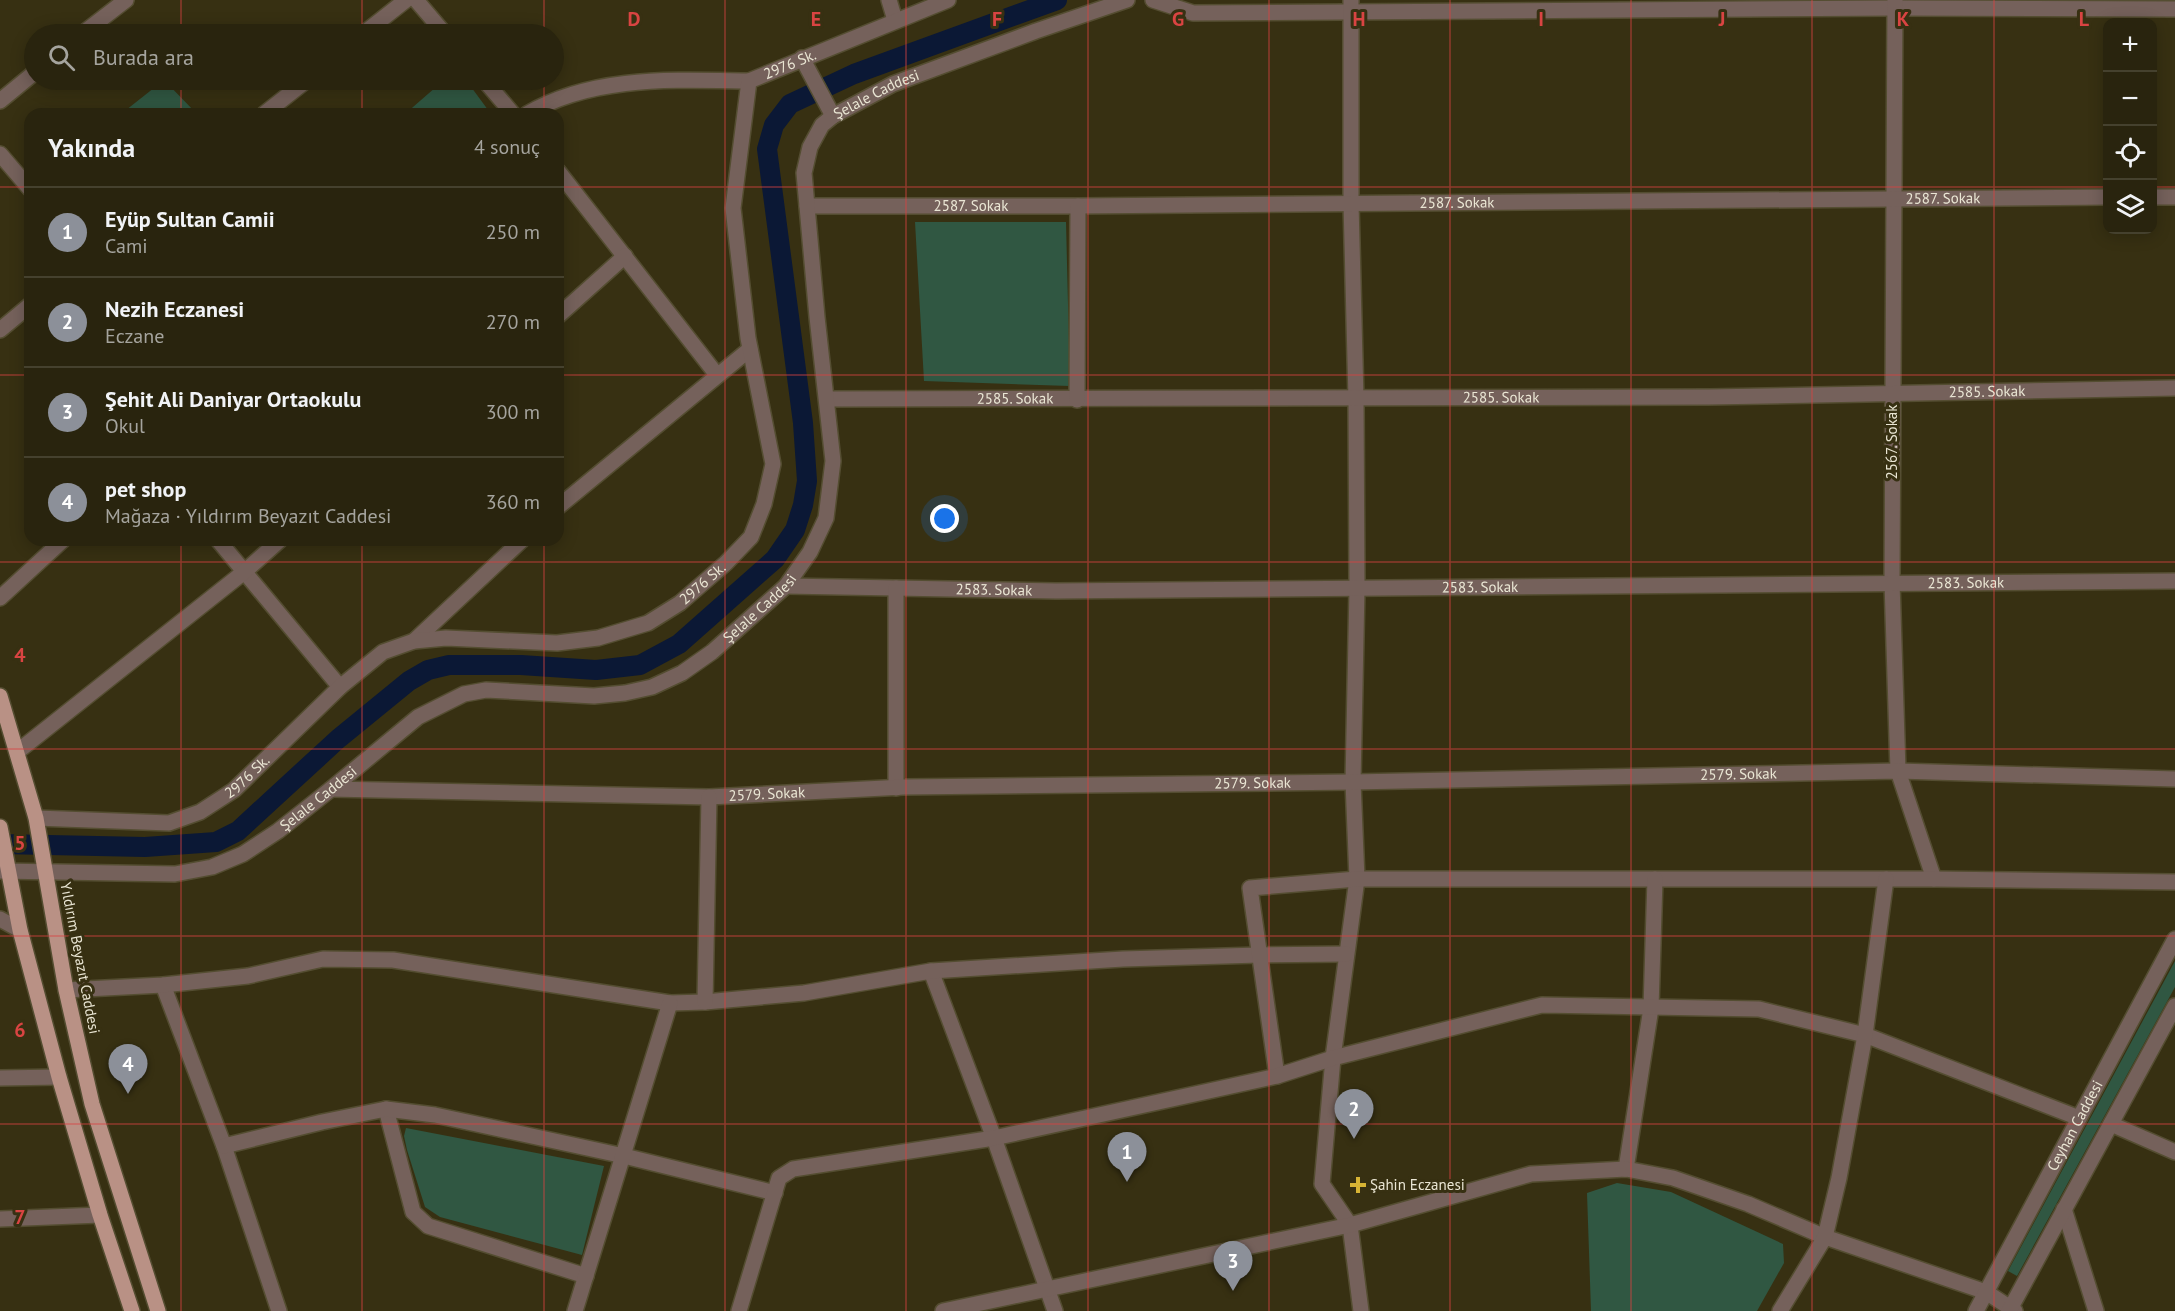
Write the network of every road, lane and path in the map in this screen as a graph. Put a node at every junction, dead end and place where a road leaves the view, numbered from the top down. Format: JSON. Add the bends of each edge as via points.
{"nodes":[{"id":1,"x":126,"y":0,"type":"edge"},
{"id":2,"x":406,"y":0,"type":"edge"},
{"id":3,"x":416,"y":0,"type":"edge"},
{"id":4,"x":889,"y":0,"type":"edge"},
{"id":5,"x":948,"y":0,"type":"edge"},
{"id":6,"x":1128,"y":0,"type":"edge"},
{"id":7,"x":1153,"y":0,"type":"edge"},
{"id":8,"x":1895,"y":4,"type":"edge"},
{"id":9,"x":1351,"y":6,"type":"edge"},
{"id":10,"x":2175,"y":9,"type":"edge"},
{"id":11,"x":895,"y":20,"type":"junction"},
{"id":12,"x":95,"y":24,"type":"edge"},
{"id":13,"x":376,"y":24,"type":"edge"},
{"id":14,"x":436,"y":24,"type":"edge"},
{"id":15,"x":805,"y":65,"type":"junction"},
{"id":16,"x":24,"y":81,"type":"edge"},
{"id":17,"x":749,"y":81,"type":"junction"},
{"id":18,"x":294,"y":90,"type":"edge"},
{"id":19,"x":493,"y":90,"type":"edge"},
{"id":20,"x":0,"y":101,"type":"edge"},
{"id":21,"x":272,"y":108,"type":"edge"},
{"id":22,"x":508,"y":108,"type":"edge"},
{"id":23,"x":537,"y":108,"type":"edge"},
{"id":24,"x":833,"y":116,"type":"junction"},
{"id":25,"x":0,"y":154,"type":"edge"},
{"id":26,"x":564,"y":179,"type":"edge"},
{"id":27,"x":24,"y":182,"type":"edge"},
{"id":28,"x":2103,"y":197,"type":"edge"},
{"id":29,"x":2157,"y":197,"type":"edge"},
{"id":30,"x":2175,"y":197,"type":"edge"},
{"id":31,"x":1895,"y":198,"type":"junction"},
{"id":32,"x":1351,"y":203,"type":"junction"},
{"id":33,"x":807,"y":206,"type":"junction"},
{"id":34,"x":1078,"y":206,"type":"junction"},
{"id":35,"x":625,"y":256,"type":"junction"},
{"id":36,"x":24,"y":310,"type":"edge"},
{"id":37,"x":564,"y":311,"type":"edge"},
{"id":38,"x":0,"y":330,"type":"edge"},
{"id":39,"x":750,"y":349,"type":"junction"},
{"id":40,"x":717,"y":375,"type":"junction"},
{"id":41,"x":2175,"y":388,"type":"edge"},
{"id":42,"x":1892,"y":392,"type":"junction"},
{"id":43,"x":827,"y":399,"type":"junction"},
{"id":44,"x":1356,"y":399,"type":"junction"},
{"id":45,"x":1077,"y":400,"type":"junction"},
{"id":46,"x":564,"y":502,"type":"edge"},
{"id":47,"x":56,"y":546,"type":"edge"},
{"id":48,"x":223,"y":546,"type":"edge"},
{"id":49,"x":273,"y":546,"type":"edge"},
{"id":50,"x":516,"y":546,"type":"edge"},
{"id":51,"x":244,"y":572,"type":"junction"},
{"id":52,"x":2175,"y":581,"type":"edge"},
{"id":53,"x":1892,"y":582,"type":"junction"},
{"id":54,"x":786,"y":586,"type":"junction"},
{"id":55,"x":896,"y":588,"type":"junction"},
{"id":56,"x":1357,"y":588,"type":"junction"},
{"id":57,"x":0,"y":598,"type":"edge"},
{"id":58,"x":414,"y":641,"type":"junction"},
{"id":59,"x":340,"y":687,"type":"junction"},
{"id":60,"x":0,"y":696,"type":"edge"},
{"id":61,"x":17,"y":752,"type":"junction"},
{"id":62,"x":1898,"y":771,"type":"junction"},
{"id":63,"x":2175,"y":779,"type":"edge"},
{"id":64,"x":1353,"y":782,"type":"junction"},
{"id":65,"x":896,"y":788,"type":"junction"},
{"id":66,"x":331,"y":789,"type":"junction"},
{"id":67,"x":708,"y":797,"type":"junction"},
{"id":68,"x":36,"y":818,"type":"junction"},
{"id":69,"x":0,"y":827,"type":"edge"},
{"id":70,"x":5,"y":871,"type":"edge"},
{"id":71,"x":45,"y":872,"type":"junction"},
{"id":72,"x":1357,"y":879,"type":"junction"},
{"id":73,"x":1655,"y":879,"type":"junction"},
{"id":74,"x":1886,"y":879,"type":"junction"},
{"id":75,"x":1934,"y":879,"type":"junction"},
{"id":76,"x":2175,"y":882,"type":"edge"},
{"id":77,"x":0,"y":919,"type":"edge"},
{"id":78,"x":0,"y":930,"type":"edge"},
{"id":79,"x":20,"y":930,"type":"junction"},
{"id":80,"x":2175,"y":939,"type":"edge"},
{"id":81,"x":1346,"y":954,"type":"junction"},
{"id":82,"x":1259,"y":955,"type":"junction"},
{"id":83,"x":930,"y":971,"type":"junction"},
{"id":84,"x":163,"y":985,"type":"junction"},
{"id":85,"x":66,"y":990,"type":"junction"},
{"id":86,"x":705,"y":1002,"type":"junction"},
{"id":87,"x":670,"y":1003,"type":"junction"},
{"id":88,"x":2175,"y":1006,"type":"edge"},
{"id":89,"x":1651,"y":1008,"type":"junction"},
{"id":90,"x":1865,"y":1035,"type":"junction"},
{"id":91,"x":1333,"y":1058,"type":"junction"},
{"id":92,"x":1278,"y":1076,"type":"junction"},
{"id":93,"x":59,"y":1077,"type":"junction"},
{"id":94,"x":0,"y":1078,"type":"edge"},
{"id":95,"x":386,"y":1109,"type":"junction"},
{"id":96,"x":2079,"y":1118,"type":"junction"},
{"id":97,"x":2111,"y":1124,"type":"junction"},
{"id":98,"x":994,"y":1138,"type":"junction"},
{"id":99,"x":224,"y":1146,"type":"junction"},
{"id":100,"x":2175,"y":1152,"type":"edge"},
{"id":101,"x":624,"y":1156,"type":"junction"},
{"id":102,"x":1626,"y":1169,"type":"junction"},
{"id":103,"x":775,"y":1193,"type":"junction"},
{"id":104,"x":2064,"y":1209,"type":"junction"},
{"id":105,"x":100,"y":1215,"type":"junction"},
{"id":106,"x":0,"y":1219,"type":"edge"},
{"id":107,"x":1350,"y":1225,"type":"junction"},
{"id":108,"x":1825,"y":1237,"type":"junction"},
{"id":109,"x":586,"y":1275,"type":"junction"},
{"id":110,"x":1047,"y":1288,"type":"junction"},
{"id":111,"x":1986,"y":1292,"type":"junction"},
{"id":112,"x":2011,"y":1310,"type":"edge"},
{"id":113,"x":132,"y":1311,"type":"edge"},
{"id":114,"x":158,"y":1311,"type":"edge"},
{"id":115,"x":279,"y":1311,"type":"edge"},
{"id":116,"x":575,"y":1311,"type":"edge"},
{"id":117,"x":739,"y":1311,"type":"edge"},
{"id":118,"x":943,"y":1311,"type":"edge"},
{"id":119,"x":1054,"y":1311,"type":"edge"},
{"id":120,"x":1361,"y":1311,"type":"edge"},
{"id":121,"x":1780,"y":1311,"type":"edge"},
{"id":122,"x":1976,"y":1311,"type":"edge"},
{"id":123,"x":2096,"y":1311,"type":"edge"}],
"edges":[{"from":1,"to":12,"type":"street"},
{"from":2,"to":13,"type":"street"},
{"from":3,"to":14,"type":"street"},
{"from":4,"to":11,"type":"street"},
{"from":5,"to":11,"type":"street","name":"2976 Sk."},
{"from":6,"to":24,"type":"street","name":"Şelale Caddesi","via":[[893,84]]},
{"from":7,"to":9,"type":"street","via":[[1193,13]]},
{"from":8,"to":9,"type":"street"},
{"from":8,"to":10,"type":"street"},
{"from":8,"to":31,"type":"street","name":"2567. Sokak"},
{"from":9,"to":32,"type":"street"},
{"from":11,"to":15,"type":"street","name":"2976 Sk."},
{"from":15,"to":17,"type":"street","name":"2976 Sk."},
{"from":15,"to":24,"type":"street"},
{"from":16,"to":20,"type":"street"},
{"from":17,"to":23,"type":"street","via":[[658,80],[598,87]]},
{"from":17,"to":39,"type":"street","name":"2976 Sk.","via":[[733,208]]},
{"from":18,"to":21,"type":"street"},
{"from":19,"to":22,"type":"street"},
{"from":24,"to":33,"type":"street","name":"Şelale Caddesi","via":[[822,125],[810,147],[804,173]]},
{"from":25,"to":27,"type":"street"},
{"from":26,"to":35,"type":"street"},
{"from":28,"to":31,"type":"street","name":"2587. Sokak"},
{"from":29,"to":30,"type":"street"},
{"from":31,"to":32,"type":"street","name":"2587. Sokak"},
{"from":31,"to":42,"type":"street","name":"2567. Sokak"},
{"from":32,"to":34,"type":"street","name":"2587. Sokak"},
{"from":32,"to":44,"type":"street"},
{"from":33,"to":34,"type":"street","name":"2587. Sokak"},
{"from":33,"to":43,"type":"street","name":"Şelale Caddesi"},
{"from":34,"to":45,"type":"street"},
{"from":35,"to":37,"type":"street"},
{"from":35,"to":40,"type":"street"},
{"from":36,"to":38,"type":"street"},
{"from":39,"to":40,"type":"street"},
{"from":39,"to":58,"type":"street","name":"2976 Sk.","via":[[773,464],[764,504],[751,537],[680,603],[648,623],[598,638],[557,643],[446,638]]},
{"from":40,"to":46,"type":"street"},
{"from":41,"to":42,"type":"street","name":"2585. Sokak"},
{"from":42,"to":44,"type":"street","name":"2585. Sokak"},
{"from":42,"to":53,"type":"street","name":"2567. Sokak"},
{"from":43,"to":45,"type":"street","name":"2585. Sokak"},
{"from":43,"to":54,"type":"street","name":"Şelale Caddesi","via":[[833,461],[826,518],[810,552]]},
{"from":44,"to":45,"type":"street","name":"2585. Sokak"},
{"from":44,"to":56,"type":"street"},
{"from":47,"to":57,"type":"street"},
{"from":48,"to":51,"type":"street"},
{"from":49,"to":51,"type":"street"},
{"from":50,"to":58,"type":"street"},
{"from":51,"to":59,"type":"street"},
{"from":51,"to":61,"type":"street"},
{"from":52,"to":53,"type":"street","name":"2583. Sokak"},
{"from":53,"to":56,"type":"street","name":"2583. Sokak"},
{"from":53,"to":62,"type":"street","name":"2567. Sokak"},
{"from":54,"to":55,"type":"street","name":"2583. Sokak"},
{"from":54,"to":66,"type":"street","name":"Şelale Caddesi","via":[[712,652],[682,673],[652,687],[594,696],[486,690],[464,694],[418,717]]},
{"from":55,"to":56,"type":"street","name":"2583. Sokak"},
{"from":55,"to":65,"type":"street"},
{"from":56,"to":64,"type":"street"},
{"from":58,"to":59,"type":"street","name":"2976 Sk.","via":[[383,652]]},
{"from":59,"to":68,"type":"street","name":"2976 Sk.","via":[[234,790],[200,812],[169,823]]},
{"from":60,"to":61,"type":"main road","name":"Yıldırım Beyazıt Caddesi"},
{"from":61,"to":68,"type":"main road","name":"Yıldırım Beyazıt Caddesi"},
{"from":62,"to":63,"type":"street","name":"2579. Sokak"},
{"from":62,"to":64,"type":"street","name":"2579. Sokak"},
{"from":62,"to":75,"type":"street","name":"2567. Sokak"},
{"from":64,"to":65,"type":"street","name":"2579. Sokak"},
{"from":64,"to":72,"type":"street"},
{"from":65,"to":67,"type":"street","name":"2579. Sokak"},
{"from":66,"to":67,"type":"street","name":"2579. Sokak"},
{"from":66,"to":71,"type":"street","name":"Şelale Caddesi","via":[[243,854],[212,867],[175,874]]},
{"from":67,"to":86,"type":"street"},
{"from":68,"to":71,"type":"main road","name":"Yıldırım Beyazıt Caddesi"},
{"from":69,"to":70,"type":"main road"},
{"from":70,"to":71,"type":"street","name":"Şelale Caddesi"},
{"from":70,"to":79,"type":"main road"},
{"from":71,"to":85,"type":"main road","name":"Yıldırım Beyazıt Caddesi"},
{"from":72,"to":73,"type":"street"},
{"from":72,"to":81,"type":"street"},
{"from":72,"to":82,"type":"street","via":[[1250,888]]},
{"from":73,"to":74,"type":"street"},
{"from":73,"to":89,"type":"street"},
{"from":74,"to":75,"type":"street"},
{"from":74,"to":90,"type":"street"},
{"from":75,"to":76,"type":"street"},
{"from":77,"to":79,"type":"street"},
{"from":78,"to":79,"type":"street"},
{"from":79,"to":93,"type":"main road"},
{"from":80,"to":96,"type":"street","name":"Ceyhan Caddesi"},
{"from":81,"to":82,"type":"street"},
{"from":81,"to":91,"type":"street"},
{"from":82,"to":83,"type":"street"},
{"from":82,"to":92,"type":"street"},
{"from":83,"to":86,"type":"street","via":[[804,993]]},
{"from":83,"to":98,"type":"street"},
{"from":84,"to":85,"type":"street"},
{"from":84,"to":87,"type":"street","via":[[248,976],[323,959],[393,960]]},
{"from":84,"to":99,"type":"street"},
{"from":85,"to":114,"type":"main road","name":"Yıldırım Beyazıt Caddesi","via":[[93,1104]]},
{"from":86,"to":87,"type":"street"},
{"from":87,"to":101,"type":"street"},
{"from":88,"to":97,"type":"street","name":"Ceyhan Caddesi"},
{"from":89,"to":90,"type":"street","via":[[1759,1010]]},
{"from":89,"to":91,"type":"street","via":[[1542,1005]]},
{"from":89,"to":102,"type":"street"},
{"from":90,"to":96,"type":"street"},
{"from":90,"to":108,"type":"street"},
{"from":91,"to":92,"type":"street"},
{"from":91,"to":107,"type":"street","via":[[1322,1184]]},
{"from":92,"to":98,"type":"street"},
{"from":93,"to":94,"type":"street"},
{"from":93,"to":105,"type":"main road"},
{"from":95,"to":99,"type":"street"},
{"from":95,"to":101,"type":"street","via":[[435,1115]]},
{"from":95,"to":109,"type":"street","via":[[413,1212],[428,1226]]},
{"from":96,"to":111,"type":"street","name":"Ceyhan Caddesi"},
{"from":97,"to":100,"type":"street"},
{"from":97,"to":104,"type":"street","name":"Ceyhan Caddesi"},
{"from":98,"to":103,"type":"street","via":[[793,1168],[779,1178]]},
{"from":98,"to":110,"type":"street"},
{"from":99,"to":115,"type":"street"},
{"from":101,"to":103,"type":"street"},
{"from":101,"to":109,"type":"street"},
{"from":102,"to":107,"type":"street","via":[[1531,1174]]},
{"from":102,"to":108,"type":"street","via":[[1673,1178],[1727,1196]]},
{"from":103,"to":117,"type":"street"},
{"from":104,"to":112,"type":"street","name":"Ceyhan Caddesi"},
{"from":104,"to":123,"type":"street"},
{"from":105,"to":106,"type":"street"},
{"from":105,"to":113,"type":"main road"},
{"from":107,"to":110,"type":"street"},
{"from":107,"to":120,"type":"street"},
{"from":108,"to":111,"type":"street"},
{"from":108,"to":121,"type":"street"},
{"from":109,"to":116,"type":"street"},
{"from":110,"to":118,"type":"street"},
{"from":110,"to":119,"type":"street"},
{"from":111,"to":112,"type":"street"},
{"from":111,"to":122,"type":"street","name":"Ceyhan Caddesi"}]}
